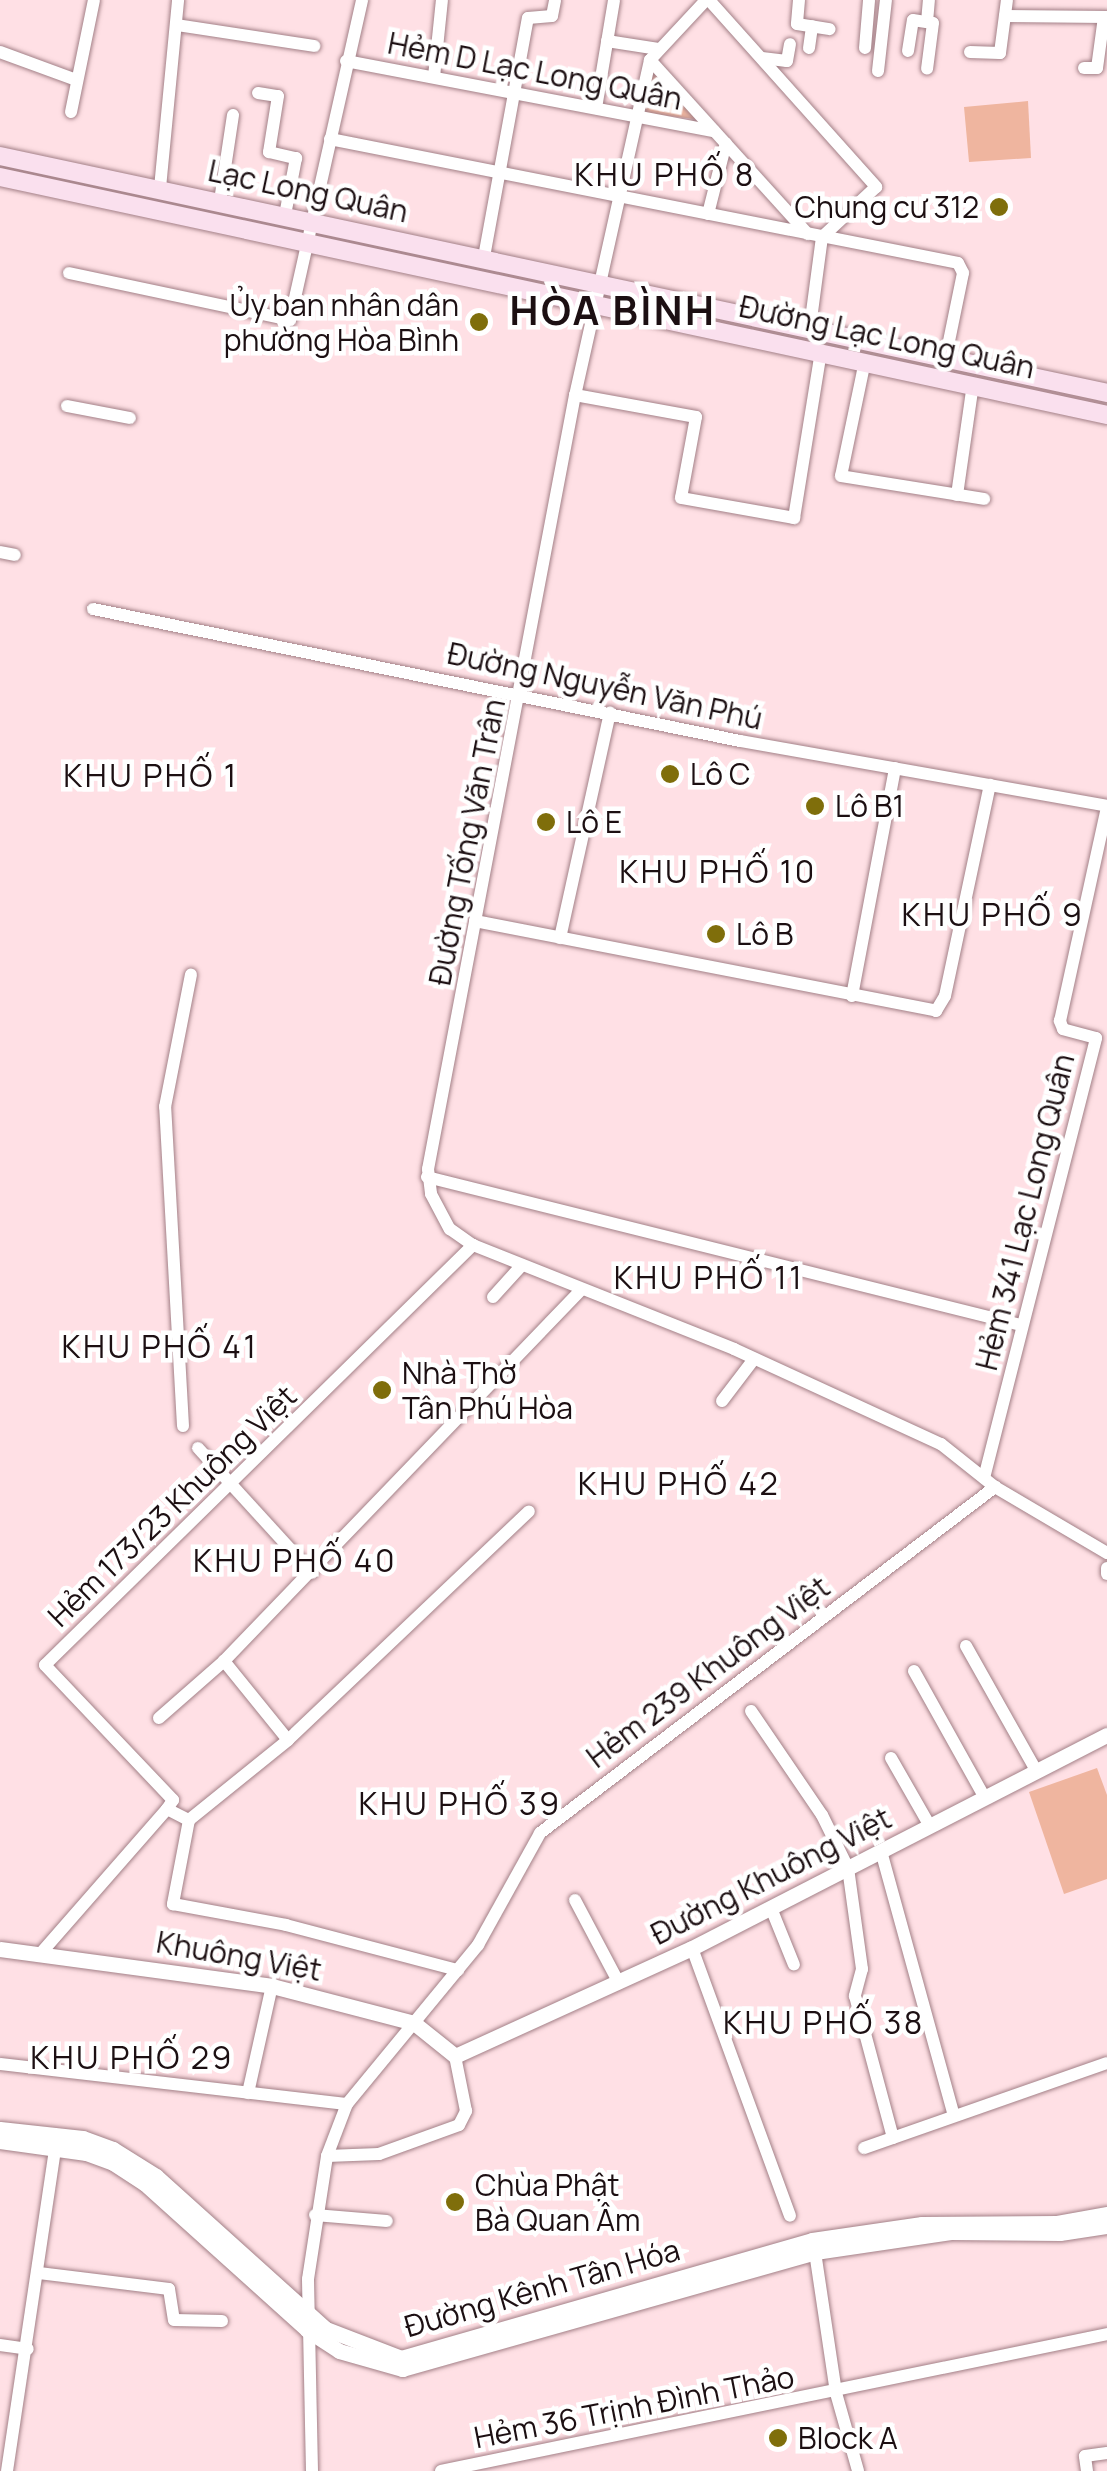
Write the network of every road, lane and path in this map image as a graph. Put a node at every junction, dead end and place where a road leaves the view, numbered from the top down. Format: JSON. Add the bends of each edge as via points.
{"nodes":[{"id":1,"x":94,"y":0,"type":"edge"},
{"id":2,"x":178,"y":0,"type":"edge"},
{"id":3,"x":362,"y":0,"type":"edge"},
{"id":4,"x":442,"y":0,"type":"edge"},
{"id":5,"x":555,"y":0,"type":"edge"},
{"id":6,"x":614,"y":0,"type":"edge"},
{"id":7,"x":799,"y":0,"type":"edge"},
{"id":8,"x":869,"y":0,"type":"edge"},
{"id":9,"x":886,"y":0,"type":"edge"},
{"id":10,"x":929,"y":0,"type":"edge"},
{"id":11,"x":1007,"y":0,"type":"edge"},
{"id":12,"x":705,"y":1,"type":"edge"},
{"id":13,"x":1005,"y":16,"type":"junction"},
{"id":14,"x":1105,"y":17,"type":"edge"},
{"id":15,"x":927,"y":22,"type":"junction"},
{"id":16,"x":176,"y":24,"type":"junction"},
{"id":17,"x":812,"y":26,"type":"junction"},
{"id":18,"x":830,"y":29,"type":"dead end"},
{"id":19,"x":607,"y":42,"type":"junction"},
{"id":20,"x":790,"y":44,"type":"dead end"},
{"id":21,"x":314,"y":46,"type":"dead end"},
{"id":22,"x":809,"y":48,"type":"dead end"},
{"id":23,"x":865,"y":48,"type":"dead end"},
{"id":24,"x":0,"y":52,"type":"edge"},
{"id":25,"x":908,"y":52,"type":"dead end"},
{"id":26,"x":970,"y":52,"type":"dead end"},
{"id":27,"x":654,"y":54,"type":"junction"},
{"id":28,"x":762,"y":58,"type":"junction"},
{"id":29,"x":346,"y":61,"type":"junction"},
{"id":30,"x":1084,"y":68,"type":"dead end"},
{"id":31,"x":926,"y":69,"type":"dead end"},
{"id":32,"x":878,"y":71,"type":"dead end"},
{"id":33,"x":434,"y":77,"type":"junction"},
{"id":34,"x":76,"y":80,"type":"junction"},
{"id":35,"x":515,"y":92,"type":"junction"},
{"id":36,"x":258,"y":93,"type":"dead end"},
{"id":37,"x":596,"y":108,"type":"junction"},
{"id":38,"x":71,"y":112,"type":"dead end"},
{"id":39,"x":233,"y":115,"type":"dead end"},
{"id":40,"x":638,"y":116,"type":"junction"},
{"id":41,"x":714,"y":131,"type":"junction"},
{"id":42,"x":330,"y":139,"type":"junction"},
{"id":43,"x":726,"y":144,"type":"junction"},
{"id":44,"x":0,"y":156,"type":"edge"},
{"id":45,"x":500,"y":171,"type":"junction"},
{"id":46,"x":0,"y":177,"type":"edge"},
{"id":47,"x":160,"y":188,"type":"junction"},
{"id":48,"x":623,"y":198,"type":"junction"},
{"id":49,"x":220,"y":200,"type":"junction"},
{"id":50,"x":285,"y":214,"type":"junction"},
{"id":51,"x":708,"y":214,"type":"junction"},
{"id":52,"x":313,"y":220,"type":"junction"},
{"id":53,"x":815,"y":236,"type":"junction"},
{"id":54,"x":308,"y":241,"type":"junction"},
{"id":55,"x":484,"y":256,"type":"junction"},
{"id":56,"x":69,"y":273,"type":"dead end"},
{"id":57,"x":604,"y":283,"type":"junction"},
{"id":58,"x":596,"y":302,"type":"junction"},
{"id":59,"x":810,"y":327,"type":"junction"},
{"id":60,"x":821,"y":351,"type":"junction"},
{"id":61,"x":946,"y":356,"type":"junction"},
{"id":62,"x":865,"y":360,"type":"junction"},
{"id":63,"x":973,"y":384,"type":"junction"},
{"id":64,"x":1107,"y":393,"type":"edge"},
{"id":65,"x":575,"y":395,"type":"junction"},
{"id":66,"x":67,"y":406,"type":"dead end"},
{"id":67,"x":1107,"y":415,"type":"edge"},
{"id":68,"x":130,"y":418,"type":"dead end"},
{"id":69,"x":957,"y":495,"type":"junction"},
{"id":70,"x":984,"y":499,"type":"dead end"},
{"id":71,"x":0,"y":552,"type":"edge"},
{"id":72,"x":16,"y":555,"type":"dead end"},
{"id":73,"x":94,"y":609,"type":"dead end"},
{"id":74,"x":521,"y":692,"type":"junction"},
{"id":75,"x":610,"y":712,"type":"junction"},
{"id":76,"x":895,"y":768,"type":"junction"},
{"id":77,"x":990,"y":785,"type":"junction"},
{"id":78,"x":1107,"y":807,"type":"edge"},
{"id":79,"x":476,"y":921,"type":"junction"},
{"id":80,"x":560,"y":938,"type":"junction"},
{"id":81,"x":191,"y":975,"type":"dead end"},
{"id":82,"x":852,"y":996,"type":"junction"},
{"id":83,"x":427,"y":1177,"type":"junction"},
{"id":84,"x":473,"y":1244,"type":"junction"},
{"id":85,"x":522,"y":1266,"type":"junction"},
{"id":86,"x":581,"y":1290,"type":"junction"},
{"id":87,"x":494,"y":1298,"type":"dead end"},
{"id":88,"x":1021,"y":1325,"type":"junction"},
{"id":89,"x":754,"y":1359,"type":"junction"},
{"id":90,"x":722,"y":1401,"type":"dead end"},
{"id":91,"x":183,"y":1426,"type":"dead end"},
{"id":92,"x":198,"y":1448,"type":"dead end"},
{"id":93,"x":233,"y":1482,"type":"junction"},
{"id":94,"x":990,"y":1482,"type":"junction"},
{"id":95,"x":529,"y":1511,"type":"dead end"},
{"id":96,"x":1107,"y":1552,"type":"edge"},
{"id":97,"x":312,"y":1573,"type":"junction"},
{"id":98,"x":966,"y":1646,"type":"dead end"},
{"id":99,"x":224,"y":1661,"type":"junction"},
{"id":100,"x":914,"y":1671,"type":"dead end"},
{"id":101,"x":752,"y":1711,"type":"dead end"},
{"id":102,"x":159,"y":1718,"type":"dead end"},
{"id":103,"x":1107,"y":1734,"type":"edge"},
{"id":104,"x":288,"y":1740,"type":"junction"},
{"id":105,"x":891,"y":1758,"type":"dead end"},
{"id":106,"x":1036,"y":1772,"type":"junction"},
{"id":107,"x":985,"y":1798,"type":"junction"},
{"id":108,"x":167,"y":1809,"type":"junction"},
{"id":109,"x":189,"y":1820,"type":"junction"},
{"id":110,"x":930,"y":1826,"type":"junction"},
{"id":111,"x":881,"y":1851,"type":"junction"},
{"id":112,"x":848,"y":1868,"type":"junction"},
{"id":113,"x":576,"y":1900,"type":"dead end"},
{"id":114,"x":771,"y":1908,"type":"junction"},
{"id":115,"x":692,"y":1948,"type":"junction"},
{"id":116,"x":0,"y":1949,"type":"edge"},
{"id":117,"x":41,"y":1953,"type":"junction"},
{"id":118,"x":794,"y":1964,"type":"dead end"},
{"id":119,"x":458,"y":1970,"type":"junction"},
{"id":120,"x":620,"y":1983,"type":"junction"},
{"id":121,"x":272,"y":1986,"type":"junction"},
{"id":122,"x":414,"y":2023,"type":"junction"},
{"id":123,"x":455,"y":2056,"type":"junction"},
{"id":124,"x":1107,"y":2063,"type":"edge"},
{"id":125,"x":0,"y":2064,"type":"edge"},
{"id":126,"x":248,"y":2093,"type":"junction"},
{"id":127,"x":347,"y":2104,"type":"junction"},
{"id":128,"x":952,"y":2114,"type":"junction"},
{"id":129,"x":0,"y":2129,"type":"edge"},
{"id":130,"x":893,"y":2138,"type":"junction"},
{"id":131,"x":0,"y":2141,"type":"edge"},
{"id":132,"x":56,"y":2142,"type":"junction"},
{"id":133,"x":864,"y":2148,"type":"dead end"},
{"id":134,"x":328,"y":2156,"type":"junction"},
{"id":135,"x":1107,"y":2214,"type":"edge"},
{"id":136,"x":315,"y":2215,"type":"junction"},
{"id":137,"x":790,"y":2216,"type":"dead end"},
{"id":138,"x":387,"y":2222,"type":"dead end"},
{"id":139,"x":1107,"y":2226,"type":"edge"},
{"id":140,"x":806,"y":2250,"type":"junction"},
{"id":141,"x":38,"y":2273,"type":"junction"},
{"id":142,"x":222,"y":2321,"type":"dead end"},
{"id":143,"x":307,"y":2322,"type":"junction"},
{"id":144,"x":1107,"y":2334,"type":"edge"},
{"id":145,"x":0,"y":2345,"type":"edge"},
{"id":146,"x":28,"y":2349,"type":"junction"},
{"id":147,"x":836,"y":2393,"type":"junction"},
{"id":148,"x":1107,"y":2453,"type":"edge"},
{"id":149,"x":7,"y":2471,"type":"edge"},
{"id":150,"x":312,"y":2471,"type":"edge"},
{"id":151,"x":441,"y":2471,"type":"edge"},
{"id":152,"x":858,"y":2471,"type":"edge"},
{"id":153,"x":1087,"y":2471,"type":"edge"}],
"edges":[{"from":1,"to":34,"type":"street"},
{"from":2,"to":16,"type":"street"},
{"from":3,"to":29,"type":"street"},
{"from":4,"to":33,"type":"street"},
{"from":5,"to":35,"type":"street","via":[[552,16],[531,15]]},
{"from":6,"to":19,"type":"street"},
{"from":7,"to":17,"type":"street","via":[[797,24]]},
{"from":8,"to":23,"type":"street"},
{"from":9,"to":32,"type":"street"},
{"from":10,"to":15,"type":"street"},
{"from":11,"to":13,"type":"street"},
{"from":12,"to":27,"type":"street"},
{"from":12,"to":28,"type":"street"},
{"from":13,"to":14,"type":"street"},
{"from":13,"to":26,"type":"street","via":[[1000,53]]},
{"from":14,"to":30,"type":"street","via":[[1098,68]]},
{"from":15,"to":25,"type":"street","via":[[913,20]]},
{"from":15,"to":31,"type":"street","via":[[933,23]]},
{"from":16,"to":21,"type":"street"},
{"from":16,"to":47,"type":"street"},
{"from":17,"to":18,"type":"street"},
{"from":17,"to":22,"type":"street"},
{"from":19,"to":27,"type":"street"},
{"from":19,"to":37,"type":"street"},
{"from":20,"to":28,"type":"street","via":[[787,61]]},
{"from":24,"to":34,"type":"street"},
{"from":27,"to":40,"type":"street","name":"Đường Tống Văn Trân"},
{"from":27,"to":41,"type":"street"},
{"from":28,"to":53,"type":"street","via":[[876,187]]},
{"from":29,"to":33,"type":"street","name":"Hẻm D Lạc Long Quân"},
{"from":29,"to":42,"type":"street"},
{"from":33,"to":35,"type":"street","name":"Hẻm D Lạc Long Quân"},
{"from":34,"to":38,"type":"street"},
{"from":35,"to":37,"type":"street","name":"Hẻm D Lạc Long Quân"},
{"from":35,"to":45,"type":"street"},
{"from":36,"to":50,"type":"street","via":[[278,96],[269,152],[296,158]]},
{"from":37,"to":40,"type":"street","name":"Hẻm D Lạc Long Quân"},
{"from":39,"to":49,"type":"street"},
{"from":40,"to":41,"type":"street","name":"Hẻm D Lạc Long Quân"},
{"from":40,"to":48,"type":"street","name":"Đường Tống Văn Trân"},
{"from":41,"to":43,"type":"street"},
{"from":42,"to":45,"type":"street"},
{"from":42,"to":52,"type":"street"},
{"from":43,"to":51,"type":"street"},
{"from":43,"to":53,"type":"street"},
{"from":44,"to":47,"type":"main road","name":"Lạc Long Quân"},
{"from":45,"to":48,"type":"street"},
{"from":45,"to":55,"type":"street"},
{"from":46,"to":54,"type":"main road","name":"Lạc Long Quân"},
{"from":47,"to":49,"type":"main road","name":"Lạc Long Quân"},
{"from":48,"to":51,"type":"street"},
{"from":48,"to":57,"type":"street","name":"Đường Tống Văn Trân"},
{"from":49,"to":50,"type":"main road","name":"Lạc Long Quân"},
{"from":50,"to":52,"type":"main road","name":"Lạc Long Quân"},
{"from":51,"to":53,"type":"street"},
{"from":52,"to":54,"type":"street"},
{"from":52,"to":55,"type":"main road","name":"Lạc Long Quân"},
{"from":53,"to":59,"type":"street"},
{"from":53,"to":61,"type":"street","via":[[962,267]]},
{"from":54,"to":56,"type":"street","via":[[294,314],[283,321]]},
{"from":54,"to":58,"type":"main road","name":"Lạc Long Quân"},
{"from":55,"to":57,"type":"main road","name":"Lạc Long Quân"},
{"from":57,"to":58,"type":"street","name":"Đường Tống Văn Trân"},
{"from":57,"to":59,"type":"main road","name":"Đường Lạc Long Quân"},
{"from":58,"to":60,"type":"main road","name":"Đường Lạc Long Quân"},
{"from":58,"to":65,"type":"street","name":"Đường Tống Văn Trân"},
{"from":59,"to":61,"type":"main road","name":"Đường Lạc Long Quân"},
{"from":60,"to":62,"type":"main road","name":"Đường Lạc Long Quân"},
{"from":60,"to":65,"type":"street","via":[[794,518],[682,498],[696,417]]},
{"from":61,"to":64,"type":"main road","name":"Đường Lạc Long Quân"},
{"from":62,"to":63,"type":"main road","name":"Đường Lạc Long Quân"},
{"from":62,"to":69,"type":"street","via":[[841,476]]},
{"from":63,"to":67,"type":"main road","name":"Đường Lạc Long Quân"},
{"from":63,"to":69,"type":"street"},
{"from":65,"to":74,"type":"street","name":"Đường Tống Văn Trân"},
{"from":66,"to":68,"type":"street"},
{"from":69,"to":70,"type":"street"},
{"from":71,"to":72,"type":"street"},
{"from":73,"to":74,"type":"street","name":"Đường Nguyễn Văn Phú"},
{"from":74,"to":75,"type":"street","name":"Đường Nguyễn Văn Phú"},
{"from":74,"to":79,"type":"street","name":"Đường Tống Văn Trân"},
{"from":75,"to":76,"type":"street","name":"Đường Nguyễn Văn Phú"},
{"from":75,"to":80,"type":"street"},
{"from":76,"to":77,"type":"street","name":"Đường Nguyễn Văn Phú"},
{"from":76,"to":82,"type":"street"},
{"from":77,"to":78,"type":"street","name":"Đường Nguyễn Văn Phú"},
{"from":77,"to":82,"type":"street","via":[[941,1006],[926,1012]]},
{"from":78,"to":88,"type":"street","name":"Hẻm 341 Lạc Long Quân","via":[[1060,1021],[1066,1030],[1096,1038]]},
{"from":79,"to":80,"type":"street"},
{"from":79,"to":83,"type":"street","name":"Đường Tống Văn Trân"},
{"from":80,"to":82,"type":"street"},
{"from":81,"to":91,"type":"street","via":[[165,1107]]},
{"from":83,"to":84,"type":"street","via":[[440,1216]]},
{"from":83,"to":88,"type":"street"},
{"from":84,"to":85,"type":"street"},
{"from":84,"to":93,"type":"street","name":"Hẻm 173/23 Khuông Việt"},
{"from":85,"to":86,"type":"street"},
{"from":85,"to":87,"type":"street"},
{"from":86,"to":89,"type":"street"},
{"from":86,"to":97,"type":"street"},
{"from":88,"to":94,"type":"street","name":"Hẻm 341 Lạc Long Quân"},
{"from":89,"to":90,"type":"street"},
{"from":89,"to":94,"type":"street","via":[[941,1444]]},
{"from":92,"to":93,"type":"street"},
{"from":93,"to":97,"type":"street"},
{"from":93,"to":108,"type":"street","name":"Hẻm 173/23 Khuông Việt","via":[[45,1664],[173,1800]]},
{"from":94,"to":96,"type":"street"},
{"from":94,"to":119,"type":"street","name":"Hẻm 239 Khuông Việt","via":[[540,1833]]},
{"from":95,"to":104,"type":"street"},
{"from":97,"to":99,"type":"street"},
{"from":98,"to":106,"type":"street"},
{"from":99,"to":102,"type":"street"},
{"from":99,"to":104,"type":"street"},
{"from":100,"to":107,"type":"street"},
{"from":101,"to":112,"type":"street","via":[[822,1815]]},
{"from":103,"to":106,"type":"street","name":"Đường Khuông Việt"},
{"from":104,"to":109,"type":"street"},
{"from":105,"to":110,"type":"street"},
{"from":106,"to":107,"type":"street","name":"Đường Khuông Việt"},
{"from":107,"to":110,"type":"street","name":"Đường Khuông Việt"},
{"from":108,"to":109,"type":"street"},
{"from":108,"to":117,"type":"street"},
{"from":109,"to":119,"type":"street","via":[[173,1904]]},
{"from":110,"to":111,"type":"street","name":"Đường Khuông Việt"},
{"from":111,"to":112,"type":"street","name":"Đường Khuông Việt"},
{"from":111,"to":128,"type":"street"},
{"from":112,"to":114,"type":"street","name":"Đường Khuông Việt"},
{"from":112,"to":130,"type":"street","via":[[862,1969],[855,1996]]},
{"from":113,"to":120,"type":"street"},
{"from":114,"to":115,"type":"street","name":"Đường Khuông Việt"},
{"from":114,"to":118,"type":"street"},
{"from":115,"to":120,"type":"street","name":"Đường Khuông Việt"},
{"from":115,"to":137,"type":"street"},
{"from":116,"to":117,"type":"street","name":"Khuông Việt"},
{"from":117,"to":121,"type":"street","name":"Khuông Việt"},
{"from":119,"to":122,"type":"street","name":"Hẻm 239 Khuông Việt"},
{"from":120,"to":123,"type":"street","name":"Đường Khuông Việt"},
{"from":121,"to":122,"type":"street","name":"Khuông Việt"},
{"from":121,"to":126,"type":"street"},
{"from":122,"to":123,"type":"street","name":"Khuông Việt"},
{"from":122,"to":127,"type":"street","name":"Hẻm 239 Khuông Việt"},
{"from":123,"to":134,"type":"street","via":[[466,2111],[458,2125],[379,2154]]},
{"from":124,"to":128,"type":"street"},
{"from":125,"to":126,"type":"street"},
{"from":126,"to":127,"type":"street"},
{"from":127,"to":134,"type":"street","name":"Hẻm 239 Khuông Việt"},
{"from":128,"to":130,"type":"street"},
{"from":129,"to":132,"type":"street","name":"Đường Kênh Tân Hóa"},
{"from":130,"to":133,"type":"street"},
{"from":131,"to":132,"type":"street","name":"Đường Kênh Tân Hóa"},
{"from":132,"to":141,"type":"street"},
{"from":132,"to":143,"type":"street","name":"Đường Kênh Tân Hóa","via":[[144,2183]]},
{"from":134,"to":136,"type":"street","name":"Hẻm 239 Khuông Việt"},
{"from":135,"to":140,"type":"street","name":"Đường Kênh Tân Hóa","via":[[1057,2223],[922,2224]]},
{"from":136,"to":138,"type":"street"},
{"from":136,"to":143,"type":"street","name":"Hẻm 239 Khuông Việt"},
{"from":139,"to":140,"type":"street","name":"Đường Kênh Tân Hóa","via":[[923,2234]]},
{"from":140,"to":143,"type":"street","name":"Đường Kênh Tân Hóa","via":[[402,2369],[339,2351]]},
{"from":140,"to":147,"type":"street"},
{"from":141,"to":142,"type":"street","via":[[169,2289],[174,2320]]},
{"from":141,"to":146,"type":"street"},
{"from":143,"to":150,"type":"street","name":"Hẻm 239 Khuông Việt"},
{"from":144,"to":147,"type":"street","name":"Hẻm 36 Trịnh Đình Thảo"},
{"from":145,"to":146,"type":"street"},
{"from":146,"to":149,"type":"street"},
{"from":147,"to":151,"type":"street","name":"Hẻm 36 Trịnh Đình Thảo"},
{"from":147,"to":152,"type":"street"},
{"from":148,"to":153,"type":"street","via":[[1085,2456]]}]}
